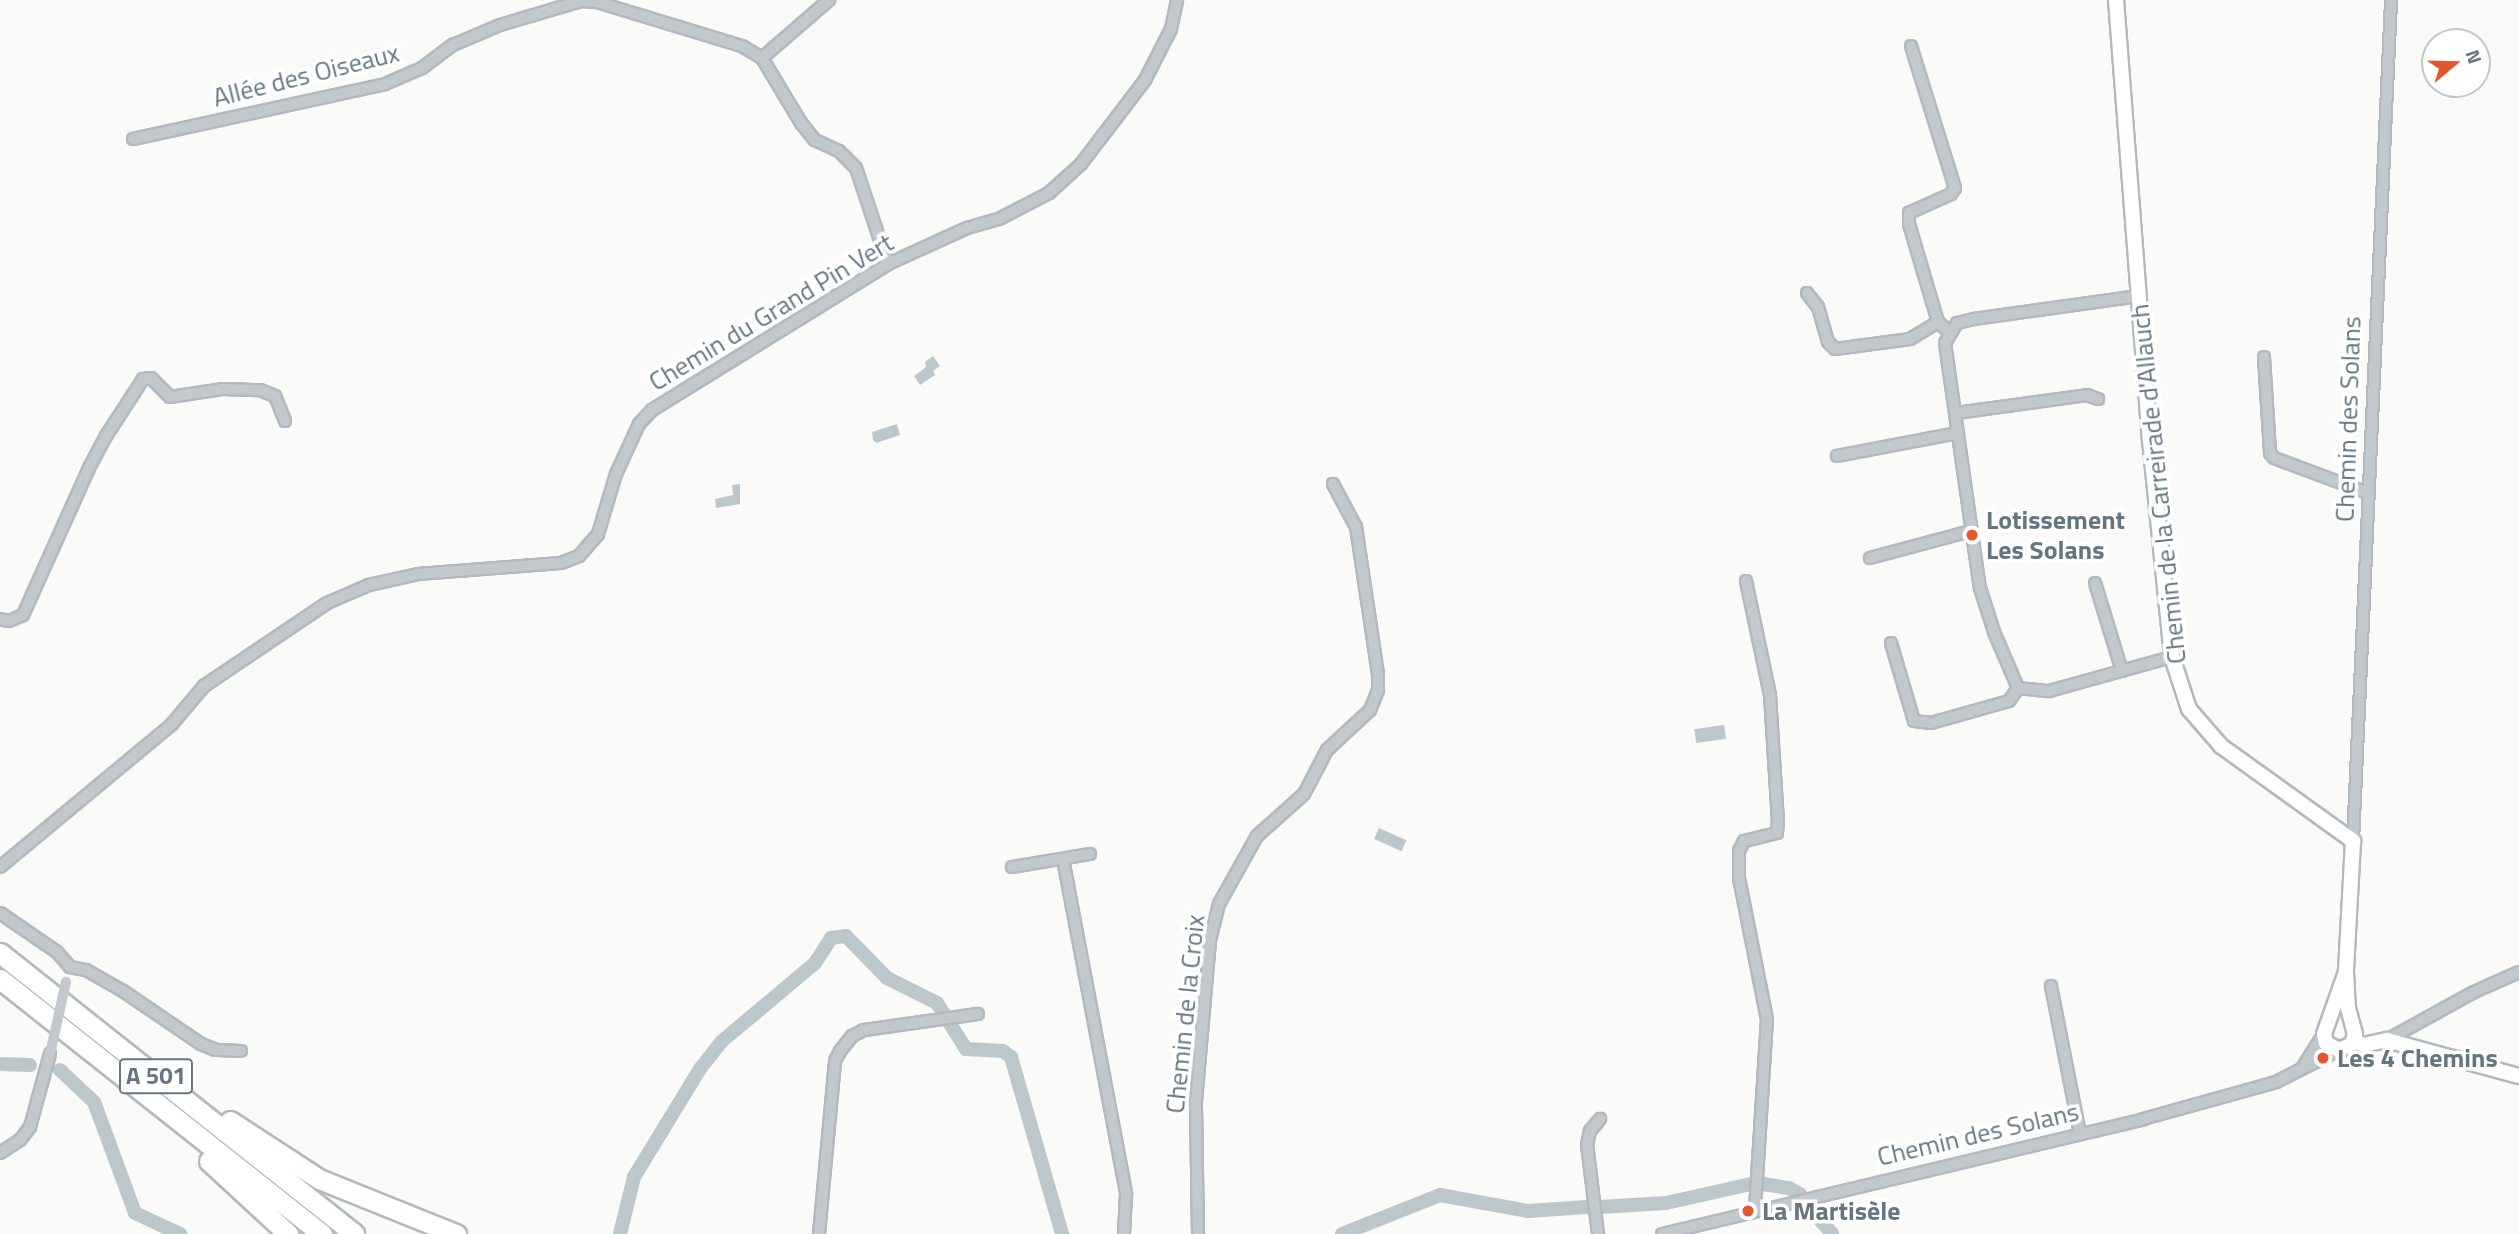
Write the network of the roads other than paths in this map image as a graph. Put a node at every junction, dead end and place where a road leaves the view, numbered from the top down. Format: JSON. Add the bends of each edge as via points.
{"nodes":[{"id":1,"x":829,"y":0,"type":"edge"},
{"id":2,"x":1177,"y":0,"type":"edge"},
{"id":3,"x":2116,"y":0,"type":"edge"},
{"id":4,"x":2392,"y":0,"type":"edge"},
{"id":5,"x":1911,"y":46,"type":"dead end"},
{"id":6,"x":762,"y":58,"type":"junction"},
{"id":7,"x":133,"y":139,"type":"dead end"},
{"id":8,"x":888,"y":264,"type":"junction"},
{"id":9,"x":1807,"y":293,"type":"dead end"},
{"id":10,"x":2139,"y":296,"type":"junction"},
{"id":11,"x":1938,"y":322,"type":"junction"},
{"id":12,"x":1949,"y":332,"type":"junction"},
{"id":13,"x":2264,"y":357,"type":"dead end"},
{"id":14,"x":2098,"y":399,"type":"dead end"},
{"id":15,"x":1956,"y":413,"type":"junction"},
{"id":16,"x":285,"y":421,"type":"dead end"},
{"id":17,"x":1958,"y":433,"type":"junction"},
{"id":18,"x":1838,"y":456,"type":"dead end"},
{"id":19,"x":1333,"y":485,"type":"dead end"},
{"id":20,"x":2368,"y":493,"type":"junction"},
{"id":21,"x":1971,"y":531,"type":"junction"},
{"id":22,"x":1870,"y":558,"type":"dead end"},
{"id":23,"x":1746,"y":581,"type":"dead end"},
{"id":24,"x":2095,"y":583,"type":"dead end"},
{"id":25,"x":0,"y":618,"type":"edge"},
{"id":26,"x":1891,"y":643,"type":"dead end"},
{"id":27,"x":2172,"y":657,"type":"junction"},
{"id":28,"x":2122,"y":671,"type":"junction"},
{"id":29,"x":2018,"y":688,"type":"junction"},
{"id":30,"x":2353,"y":841,"type":"junction"},
{"id":31,"x":1090,"y":853,"type":"dead end"},
{"id":32,"x":1063,"y":859,"type":"junction"},
{"id":33,"x":0,"y":867,"type":"edge"},
{"id":34,"x":1012,"y":867,"type":"dead end"},
{"id":35,"x":0,"y":913,"type":"edge"},
{"id":36,"x":0,"y":953,"type":"edge"},
{"id":37,"x":70,"y":967,"type":"junction"},
{"id":38,"x":2346,"y":972,"type":"junction"},
{"id":39,"x":2519,"y":972,"type":"edge"},
{"id":40,"x":0,"y":979,"type":"edge"},
{"id":41,"x":2052,"y":986,"type":"dead end"},
{"id":42,"x":36,"y":1007,"type":"junction"},
{"id":43,"x":978,"y":1014,"type":"dead end"},
{"id":44,"x":2351,"y":1024,"type":"junction"},
{"id":45,"x":2326,"y":1029,"type":"junction"},
{"id":46,"x":108,"y":1039,"type":"junction"},
{"id":47,"x":2354,"y":1040,"type":"junction"},
{"id":48,"x":2387,"y":1040,"type":"junction"},
{"id":49,"x":2339,"y":1050,"type":"junction"},
{"id":50,"x":240,"y":1051,"type":"dead end"},
{"id":51,"x":2302,"y":1069,"type":"junction"},
{"id":52,"x":2519,"y":1076,"type":"edge"},
{"id":53,"x":1600,"y":1119,"type":"dead end"},
{"id":54,"x":2080,"y":1133,"type":"junction"},
{"id":55,"x":0,"y":1153,"type":"edge"},
{"id":56,"x":1755,"y":1209,"type":"junction"},
{"id":57,"x":288,"y":1234,"type":"edge"},
{"id":58,"x":322,"y":1234,"type":"edge"},
{"id":59,"x":354,"y":1234,"type":"edge"},
{"id":60,"x":456,"y":1234,"type":"edge"},
{"id":61,"x":819,"y":1234,"type":"edge"},
{"id":62,"x":1124,"y":1234,"type":"edge"},
{"id":63,"x":1198,"y":1234,"type":"edge"},
{"id":64,"x":1598,"y":1234,"type":"edge"},
{"id":65,"x":1662,"y":1234,"type":"edge"}],
"edges":[{"from":1,"to":6,"type":"street"},
{"from":2,"to":8,"type":"street","name":"Chemin du Grand Pin Vert","via":[[1171,29],[1145,80],[1081,164],[1049,193],[999,219],[967,228]]},
{"from":3,"to":10,"type":"street","name":"Chemin de la Carreirade d'Allauch"},
{"from":4,"to":20,"type":"street","name":"Chemin des Solans"},
{"from":5,"to":11,"type":"street","via":[[1955,188],[1909,213]]},
{"from":6,"to":7,"type":"street","name":"Allée des Oiseaux","via":[[742,46],[581,1],[488,30],[385,84]]},
{"from":6,"to":8,"type":"street","via":[[801,123],[816,140],[839,150],[856,168]]},
{"from":8,"to":33,"type":"street","name":"Chemin du Grand Pin Vert","via":[[652,410],[639,424],[616,474],[598,534],[579,556],[561,563],[418,574],[369,585],[327,603],[204,686],[172,724]]},
{"from":9,"to":11,"type":"street","via":[[1818,307],[1828,342],[1835,349],[1910,339]]},
{"from":10,"to":12,"type":"street","via":[[1974,319],[1957,323]]},
{"from":10,"to":27,"type":"street","name":"Chemin de la Carreirade d'Allauch"},
{"from":11,"to":12,"type":"street"},
{"from":12,"to":15,"type":"street","via":[[1945,343]]},
{"from":13,"to":20,"type":"street","via":[[2270,453]]},
{"from":14,"to":15,"type":"street","via":[[2087,395]]},
{"from":15,"to":17,"type":"street"},
{"from":16,"to":25,"type":"street","via":[[275,396],[260,390],[223,388],[170,397],[152,378],[143,379],[89,468],[23,615],[9,621]]},
{"from":17,"to":18,"type":"street"},
{"from":17,"to":21,"type":"street"},
{"from":19,"to":63,"type":"street","name":"Chemin de la Croix","via":[[1356,527],[1378,690],[1370,710],[1327,750],[1304,794],[1258,836],[1219,904],[1210,940],[1196,1101]]},
{"from":20,"to":30,"type":"street","name":"Chemin des Solans"},
{"from":21,"to":22,"type":"street"},
{"from":21,"to":29,"type":"street","via":[[1980,589]]},
{"from":23,"to":56,"type":"street","via":[[1770,695],[1778,821],[1777,833],[1744,841],[1739,851],[1739,878],[1767,1019]]},
{"from":24,"to":28,"type":"street"},
{"from":26,"to":29,"type":"street","via":[[1914,721],[1931,723],[2009,701]]},
{"from":27,"to":28,"type":"street"},
{"from":27,"to":30,"type":"street","name":"Chemin de la Carreirade d'Allauch","via":[[2189,709],[2221,746]]},
{"from":28,"to":29,"type":"street","via":[[2049,691]]},
{"from":30,"to":38,"type":"street"},
{"from":31,"to":32,"type":"street"},
{"from":32,"to":34,"type":"street"},
{"from":32,"to":62,"type":"street","via":[[1126,1194]]},
{"from":35,"to":37,"type":"street","via":[[57,952]]},
{"from":36,"to":46,"type":"highway","number":"A 501"},
{"from":37,"to":50,"type":"street","via":[[86,970],[123,990],[201,1044]]},
{"from":37,"to":55,"type":"street","bridge":true,"via":[[30,1127]]},
{"from":38,"to":44,"type":"street"},
{"from":38,"to":45,"type":"street"},
{"from":39,"to":48,"type":"street"},
{"from":40,"to":42,"type":"highway","number":"A 501"},
{"from":41,"to":54,"type":"street"},
{"from":42,"to":57,"type":"highway"},
{"from":42,"to":58,"type":"highway","number":"A 501"},
{"from":43,"to":61,"type":"street","via":[[864,1030],[840,1051],[835,1061]]},
{"from":44,"to":45,"type":"street","via":[[2337,1019]]},
{"from":44,"to":47,"type":"street"},
{"from":45,"to":49,"type":"street","via":[[2326,1043]]},
{"from":45,"to":51,"type":"street"},
{"from":46,"to":59,"type":"highway","number":"A 501"},
{"from":46,"to":60,"type":"highway","via":[[319,1179]]},
{"from":47,"to":48,"type":"street","via":[[2363,1045]]},
{"from":47,"to":49,"type":"street"},
{"from":48,"to":52,"type":"street"},
{"from":49,"to":51,"type":"street","name":"Chemin des Solans"},
{"from":51,"to":54,"type":"street","name":"Chemin des Solans","via":[[2276,1082]]},
{"from":53,"to":64,"type":"street","via":[[1590,1131],[1587,1145]]},
{"from":54,"to":56,"type":"street","name":"Chemin des Solans"},
{"from":56,"to":65,"type":"street","name":"Chemin des Solans"}]}
